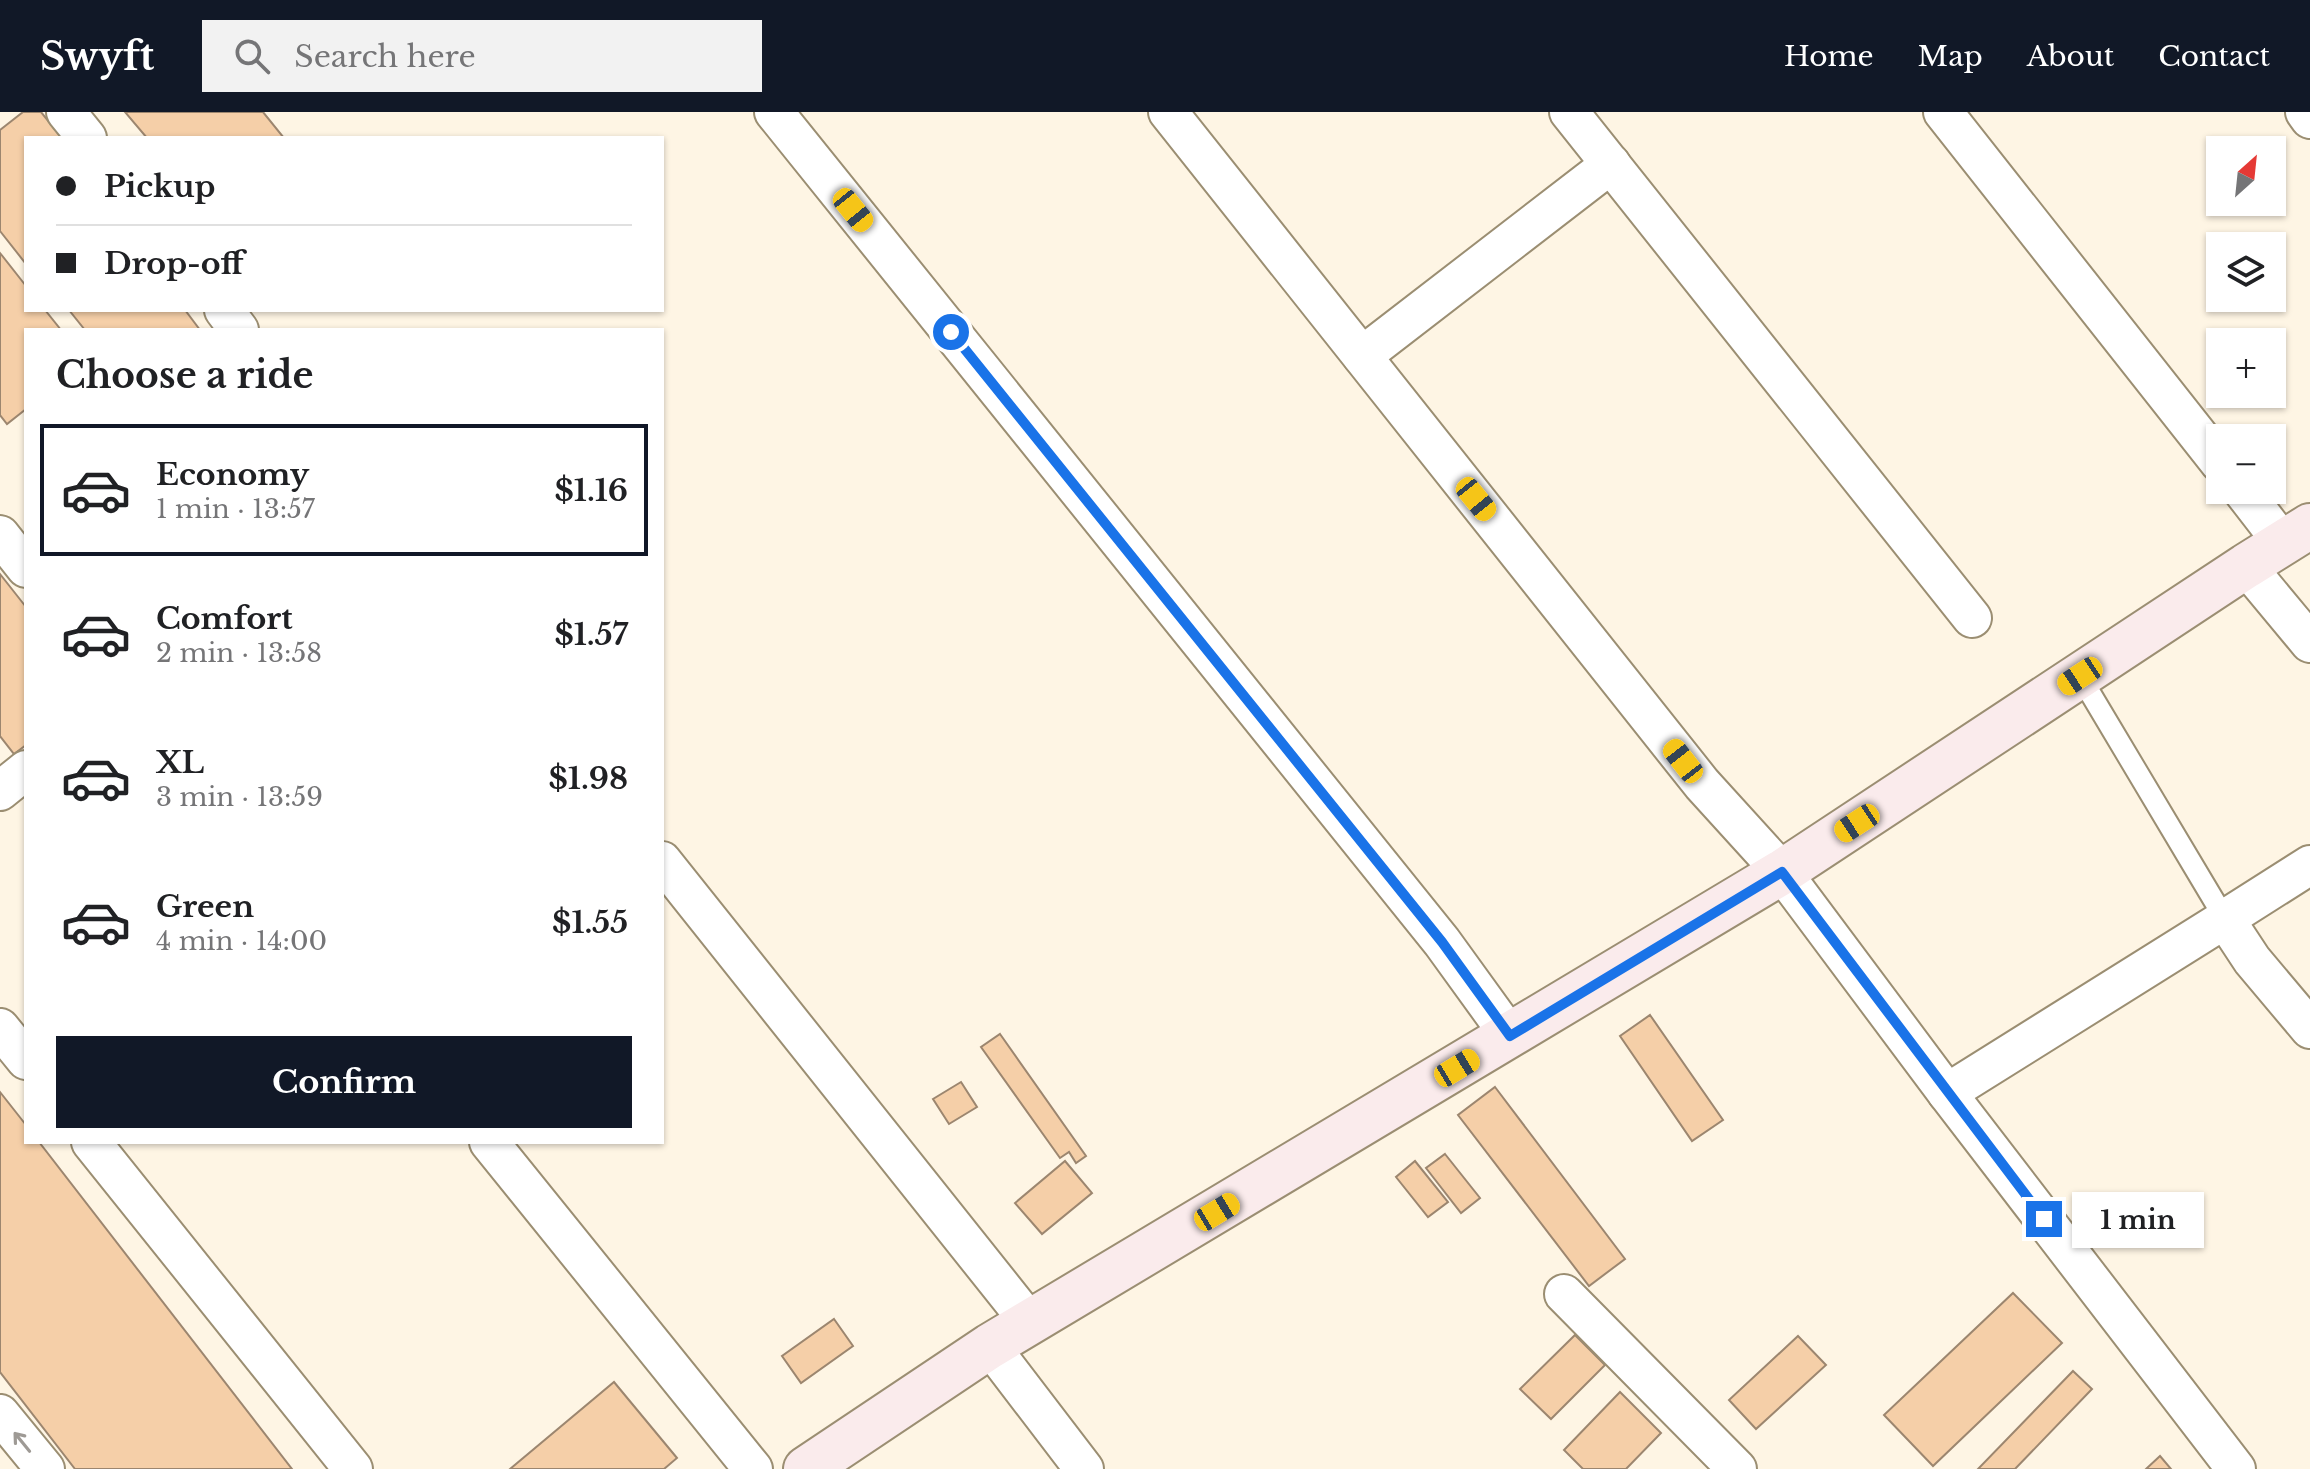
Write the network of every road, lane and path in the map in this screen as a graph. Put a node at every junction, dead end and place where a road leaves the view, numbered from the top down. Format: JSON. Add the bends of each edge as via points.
{"nodes":[{"id":1,"x":66,"y":112,"type":"edge"},
{"id":2,"x":774,"y":112,"type":"edge"},
{"id":3,"x":1168,"y":112,"type":"edge"},
{"id":4,"x":1569,"y":112,"type":"edge"},
{"id":5,"x":1943,"y":112,"type":"edge"},
{"id":6,"x":2305,"y":112,"type":"edge"},
{"id":7,"x":2310,"y":119,"type":"edge"},
{"id":8,"x":85,"y":136,"type":"edge"},
{"id":9,"x":1611,"y":164,"type":"junction"},
{"id":10,"x":1362,"y":356,"type":"junction"},
{"id":11,"x":2206,"y":445,"type":"edge"},
{"id":12,"x":2260,"y":504,"type":"edge"},
{"id":13,"x":2297,"y":534,"type":"edge"},
{"id":14,"x":0,"y":535,"type":"edge"},
{"id":15,"x":24,"y":565,"type":"edge"},
{"id":16,"x":2246,"y":566,"type":"junction"},
{"id":17,"x":1972,"y":618,"type":"dead end"},
{"id":18,"x":2310,"y":643,"type":"edge"},
{"id":19,"x":2080,"y":676,"type":"junction"},
{"id":20,"x":24,"y":772,"type":"edge"},
{"id":21,"x":0,"y":791,"type":"edge"},
{"id":22,"x":664,"y":864,"type":"edge"},
{"id":23,"x":2310,"y":865,"type":"edge"},
{"id":24,"x":1782,"y":872,"type":"junction"},
{"id":25,"x":2225,"y":919,"type":"junction"},
{"id":26,"x":0,"y":1028,"type":"edge"},
{"id":27,"x":2310,"y":1029,"type":"edge"},
{"id":28,"x":1510,"y":1036,"type":"junction"},
{"id":29,"x":24,"y":1058,"type":"edge"},
{"id":30,"x":1947,"y":1093,"type":"junction"},
{"id":31,"x":93,"y":1144,"type":"edge"},
{"id":32,"x":491,"y":1144,"type":"edge"},
{"id":33,"x":1564,"y":1294,"type":"dead end"},
{"id":34,"x":1031,"y":1324,"type":"junction"},
{"id":35,"x":990,"y":1346,"type":"junction"},
{"id":36,"x":0,"y":1414,"type":"edge"},
{"id":37,"x":45,"y":1469,"type":"edge"},
{"id":38,"x":353,"y":1469,"type":"edge"},
{"id":39,"x":753,"y":1469,"type":"edge"},
{"id":40,"x":806,"y":1469,"type":"edge"},
{"id":41,"x":1084,"y":1469,"type":"edge"},
{"id":42,"x":1737,"y":1469,"type":"edge"},
{"id":43,"x":2236,"y":1469,"type":"edge"}],
"edges":[{"from":1,"to":8,"type":"street"},
{"from":2,"to":28,"type":"street","via":[[1442,942]]},
{"from":3,"to":10,"type":"street"},
{"from":4,"to":9,"type":"street"},
{"from":5,"to":11,"type":"street"},
{"from":6,"to":7,"type":"street"},
{"from":9,"to":10,"type":"street"},
{"from":9,"to":17,"type":"street"},
{"from":10,"to":24,"type":"street","via":[[1702,784]]},
{"from":12,"to":13,"type":"street"},
{"from":13,"to":16,"type":"street"},
{"from":14,"to":15,"type":"street"},
{"from":16,"to":18,"type":"street"},
{"from":16,"to":19,"type":"street"},
{"from":19,"to":24,"type":"street"},
{"from":19,"to":25,"type":"lane"},
{"from":20,"to":21,"type":"street"},
{"from":22,"to":34,"type":"street"},
{"from":23,"to":25,"type":"street"},
{"from":24,"to":28,"type":"street"},
{"from":24,"to":30,"type":"street"},
{"from":25,"to":27,"type":"street"},
{"from":25,"to":30,"type":"street"},
{"from":26,"to":29,"type":"street"},
{"from":28,"to":34,"type":"street"},
{"from":30,"to":43,"type":"street"},
{"from":31,"to":38,"type":"street"},
{"from":32,"to":39,"type":"street"},
{"from":33,"to":42,"type":"street"},
{"from":34,"to":35,"type":"street"},
{"from":35,"to":40,"type":"street"},
{"from":35,"to":41,"type":"street"},
{"from":37,"to":36,"type":"street","one_way":true}]}
